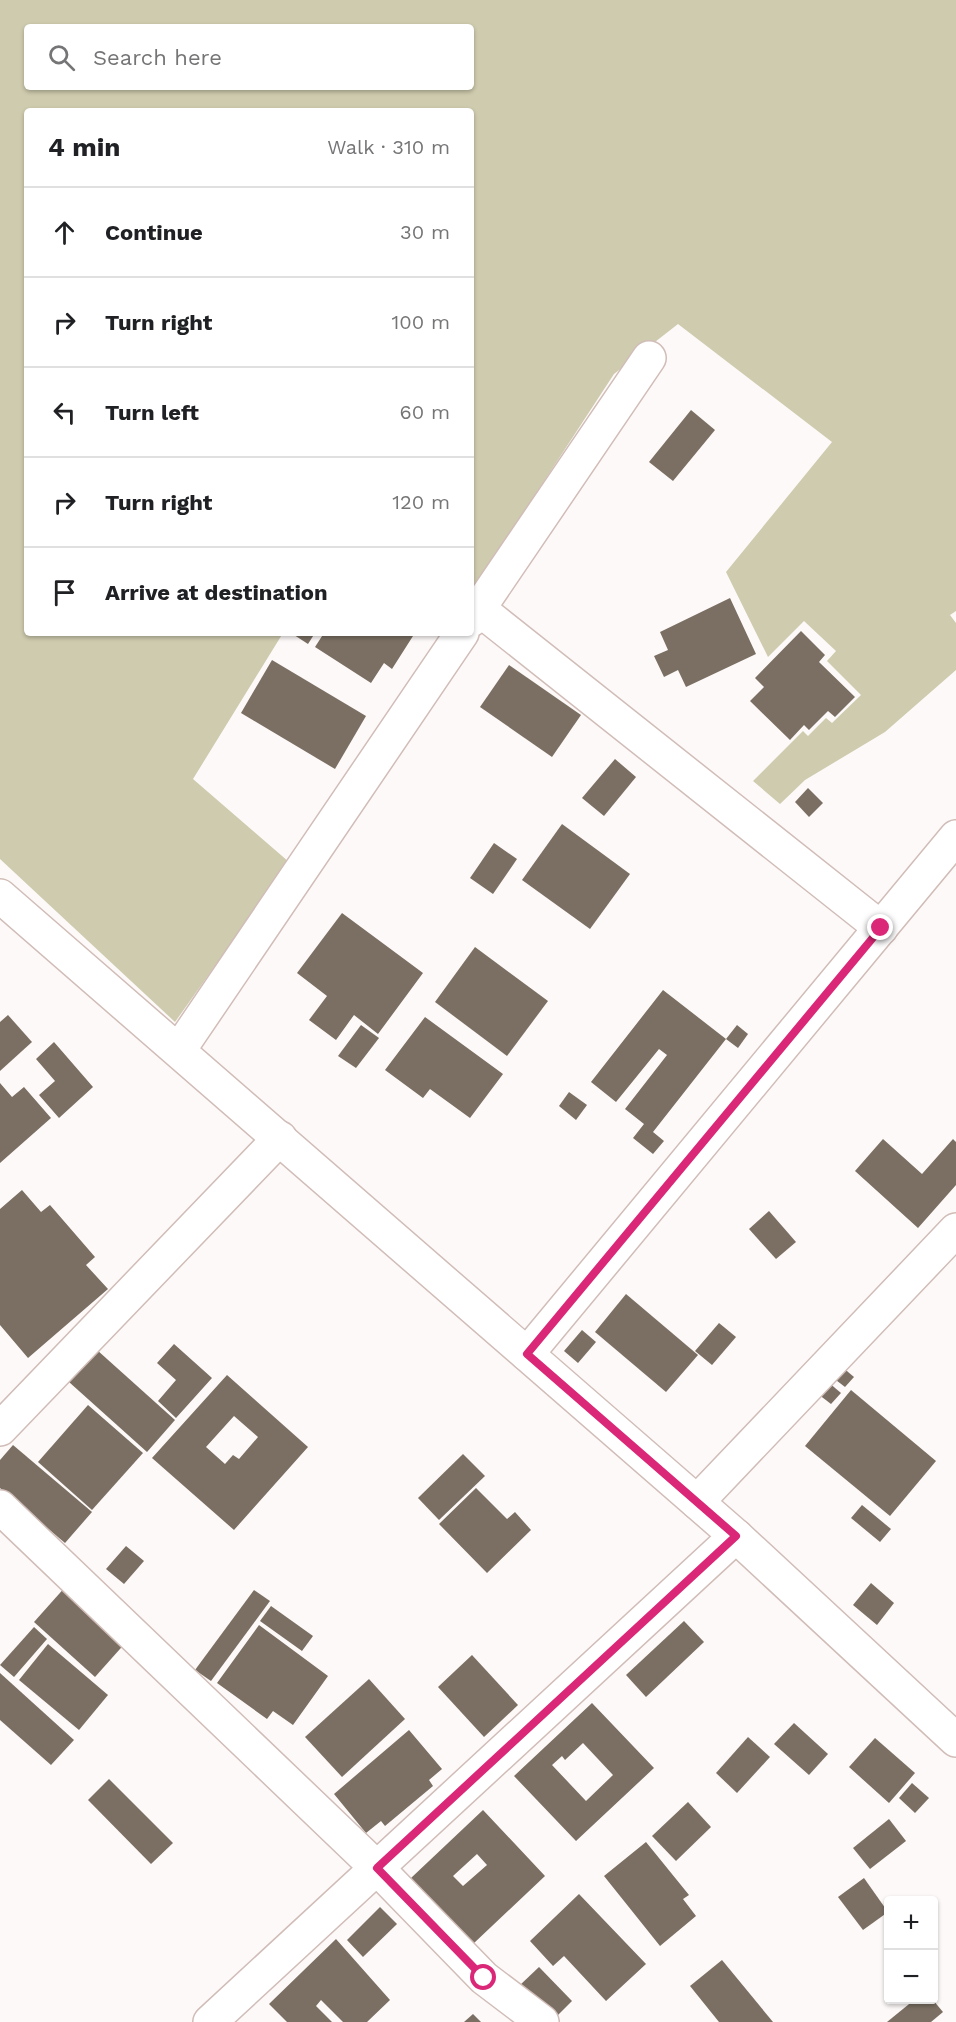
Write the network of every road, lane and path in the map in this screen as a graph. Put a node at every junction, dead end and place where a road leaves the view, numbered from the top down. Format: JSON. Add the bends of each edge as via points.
{"nodes":[{"id":1,"x":649,"y":358,"type":"dead end"},
{"id":2,"x":474,"y":616,"type":"edge"},
{"id":3,"x":474,"y":622,"type":"edge"},
{"id":4,"x":460,"y":636,"type":"edge"},
{"id":5,"x":956,"y":837,"type":"edge"},
{"id":6,"x":0,"y":896,"type":"edge"},
{"id":7,"x":881,"y":928,"type":"junction"},
{"id":8,"x":179,"y":1050,"type":"junction"},
{"id":9,"x":280,"y":1138,"type":"junction"},
{"id":10,"x":956,"y":1230,"type":"edge"},
{"id":11,"x":527,"y":1354,"type":"junction"},
{"id":12,"x":0,"y":1429,"type":"edge"},
{"id":13,"x":697,"y":1503,"type":"junction"},
{"id":14,"x":0,"y":1508,"type":"edge"},
{"id":15,"x":736,"y":1536,"type":"junction"},
{"id":16,"x":956,"y":1740,"type":"edge"},
{"id":17,"x":377,"y":1868,"type":"junction"},
{"id":18,"x":210,"y":2022,"type":"edge"},
{"id":19,"x":542,"y":2022,"type":"edge"}],
"edges":[{"from":1,"to":2,"type":"street"},
{"from":3,"to":7,"type":"street"},
{"from":4,"to":8,"type":"street"},
{"from":5,"to":7,"type":"street"},
{"from":6,"to":8,"type":"street"},
{"from":7,"to":11,"type":"street"},
{"from":8,"to":9,"type":"street"},
{"from":9,"to":11,"type":"street"},
{"from":9,"to":12,"type":"street"},
{"from":10,"to":13,"type":"street"},
{"from":11,"to":13,"type":"street"},
{"from":13,"to":15,"type":"street"},
{"from":14,"to":17,"type":"street"},
{"from":15,"to":16,"type":"street"},
{"from":15,"to":17,"type":"street"},
{"from":17,"to":18,"type":"street"},
{"from":17,"to":19,"type":"street","via":[[484,1978]]}]}
